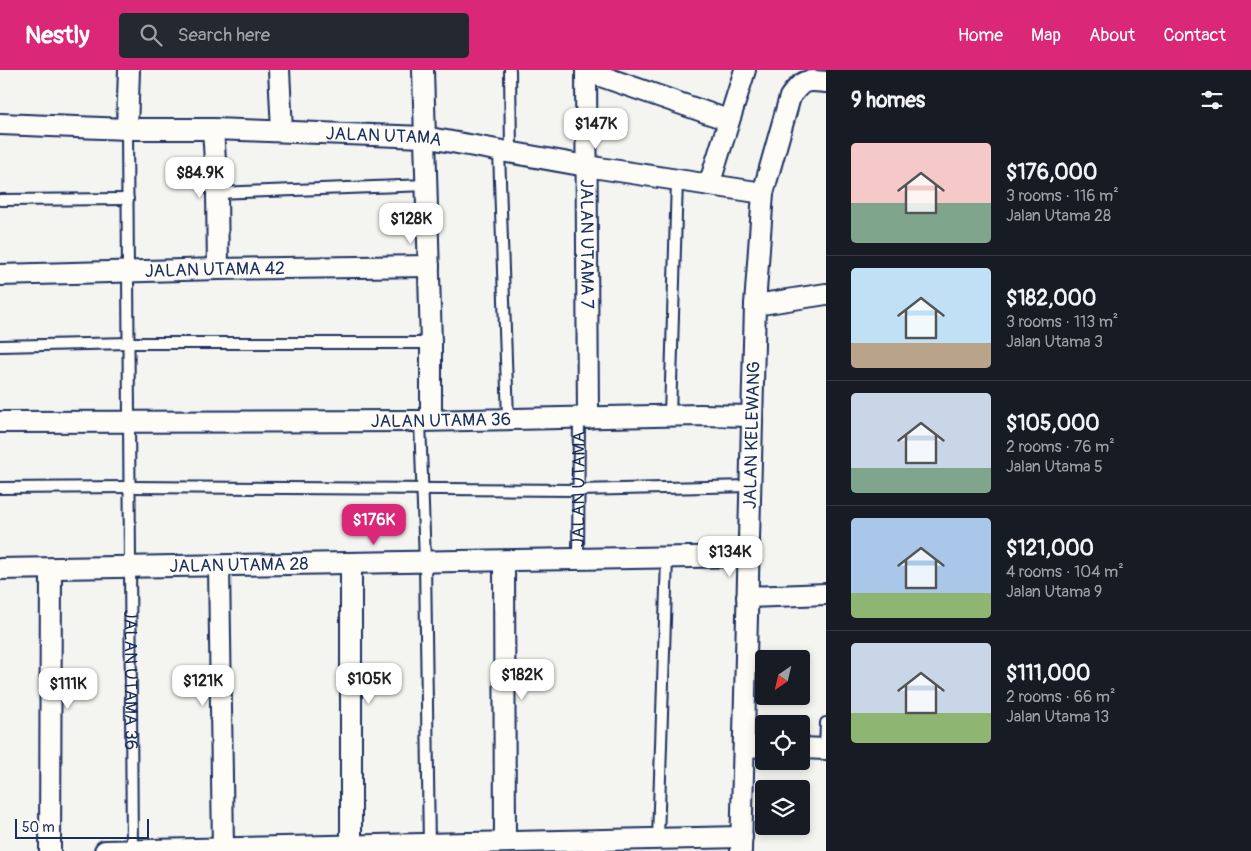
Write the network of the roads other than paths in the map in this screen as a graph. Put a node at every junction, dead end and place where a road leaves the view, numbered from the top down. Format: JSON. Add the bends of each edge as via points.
{"nodes":[{"id":1,"x":129,"y":70,"type":"edge"},
{"id":2,"x":279,"y":70,"type":"edge"},
{"id":3,"x":423,"y":70,"type":"edge"},
{"id":4,"x":510,"y":70,"type":"edge"},
{"id":5,"x":744,"y":70,"type":"edge"},
{"id":6,"x":586,"y":71,"type":"edge"},
{"id":7,"x":826,"y":82,"type":"edge"},
{"id":8,"x":728,"y":120,"type":"junction"},
{"id":9,"x":0,"y":124,"type":"edge"},
{"id":10,"x":213,"y":128,"type":"junction"},
{"id":11,"x":128,"y":129,"type":"junction"},
{"id":12,"x":282,"y":130,"type":"junction"},
{"id":13,"x":424,"y":137,"type":"junction"},
{"id":14,"x":505,"y":152,"type":"junction"},
{"id":15,"x":586,"y":166,"type":"junction"},
{"id":16,"x":676,"y":180,"type":"junction"},
{"id":17,"x":709,"y":184,"type":"junction"},
{"id":18,"x":427,"y":185,"type":"junction"},
{"id":19,"x":217,"y":193,"type":"junction"},
{"id":20,"x":763,"y":193,"type":"junction"},
{"id":21,"x":128,"y":199,"type":"junction"},
{"id":22,"x":0,"y":200,"type":"edge"},
{"id":23,"x":429,"y":266,"type":"junction"},
{"id":24,"x":218,"y":269,"type":"junction"},
{"id":25,"x":128,"y":273,"type":"junction"},
{"id":26,"x":0,"y":275,"type":"edge"},
{"id":27,"x":826,"y":294,"type":"edge"},
{"id":28,"x":755,"y":305,"type":"junction"},
{"id":29,"x":129,"y":343,"type":"junction"},
{"id":30,"x":431,"y":343,"type":"junction"},
{"id":31,"x":0,"y":346,"type":"edge"},
{"id":32,"x":670,"y":416,"type":"junction"},
{"id":33,"x":752,"y":416,"type":"junction"},
{"id":34,"x":583,"y":418,"type":"junction"},
{"id":35,"x":508,"y":419,"type":"junction"},
{"id":36,"x":425,"y":420,"type":"junction"},
{"id":37,"x":129,"y":421,"type":"junction"},
{"id":38,"x":0,"y":422,"type":"edge"},
{"id":39,"x":750,"y":486,"type":"junction"},
{"id":40,"x":130,"y":487,"type":"junction"},
{"id":41,"x":0,"y":488,"type":"edge"},
{"id":42,"x":422,"y":490,"type":"junction"},
{"id":43,"x":578,"y":490,"type":"junction"},
{"id":44,"x":748,"y":556,"type":"junction"},
{"id":45,"x":666,"y":558,"type":"junction"},
{"id":46,"x":578,"y":560,"type":"junction"},
{"id":47,"x":504,"y":561,"type":"junction"},
{"id":48,"x":425,"y":562,"type":"junction"},
{"id":49,"x":351,"y":564,"type":"junction"},
{"id":50,"x":219,"y":566,"type":"junction"},
{"id":51,"x":130,"y":567,"type":"junction"},
{"id":52,"x":0,"y":569,"type":"edge"},
{"id":53,"x":51,"y":569,"type":"junction"},
{"id":54,"x":826,"y":594,"type":"edge"},
{"id":55,"x":748,"y":597,"type":"junction"},
{"id":56,"x":826,"y":723,"type":"edge"},
{"id":57,"x":744,"y":746,"type":"junction"},
{"id":58,"x":755,"y":747,"type":"edge"},
{"id":59,"x":810,"y":748,"type":"edge"},
{"id":60,"x":826,"y":749,"type":"edge"},
{"id":61,"x":658,"y":839,"type":"junction"},
{"id":62,"x":505,"y":842,"type":"junction"},
{"id":63,"x":742,"y":844,"type":"edge"},
{"id":64,"x":351,"y":846,"type":"junction"},
{"id":65,"x":590,"y":846,"type":"edge"},
{"id":66,"x":223,"y":848,"type":"junction"},
{"id":67,"x":429,"y":848,"type":"edge"},
{"id":68,"x":50,"y":851,"type":"edge"},
{"id":69,"x":105,"y":851,"type":"edge"},
{"id":70,"x":132,"y":851,"type":"edge"}],
"edges":[{"from":1,"to":11,"type":"street"},
{"from":2,"to":12,"type":"street"},
{"from":3,"to":13,"type":"street"},
{"from":4,"to":14,"type":"lane"},
{"from":5,"to":8,"type":"street"},
{"from":6,"to":8,"type":"street"},
{"from":6,"to":15,"type":"street","name":"JALAN UTAMA 7"},
{"from":7,"to":20,"type":"street","name":"JALAN KELEWANG","via":[[806,80],[790,96]]},
{"from":8,"to":17,"type":"street"},
{"from":9,"to":11,"type":"street","name":"JALAN UTAMA"},
{"from":10,"to":11,"type":"street","name":"JALAN UTAMA"},
{"from":10,"to":12,"type":"street","name":"JALAN UTAMA"},
{"from":10,"to":19,"type":"street"},
{"from":11,"to":21,"type":"lane","name":"JALAN UTAMA 36"},
{"from":12,"to":13,"type":"street","name":"JALAN UTAMA"},
{"from":13,"to":14,"type":"street","name":"JALAN UTAMA"},
{"from":13,"to":18,"type":"street"},
{"from":14,"to":15,"type":"street","name":"JALAN UTAMA"},
{"from":14,"to":35,"type":"lane"},
{"from":15,"to":16,"type":"street","name":"JALAN UTAMA"},
{"from":15,"to":34,"type":"street","name":"JALAN UTAMA 7"},
{"from":16,"to":17,"type":"street","name":"JALAN UTAMA"},
{"from":16,"to":32,"type":"lane"},
{"from":17,"to":20,"type":"street","name":"JALAN UTAMA"},
{"from":18,"to":19,"type":"lane"},
{"from":18,"to":23,"type":"street"},
{"from":19,"to":24,"type":"street"},
{"from":20,"to":28,"type":"street","name":"JALAN KELEWANG"},
{"from":21,"to":22,"type":"lane"},
{"from":21,"to":25,"type":"lane","name":"JALAN UTAMA 36"},
{"from":23,"to":24,"type":"street","name":"JALAN UTAMA 42"},
{"from":23,"to":30,"type":"street"},
{"from":24,"to":25,"type":"street","name":"JALAN UTAMA 42"},
{"from":25,"to":26,"type":"street","name":"JALAN UTAMA 42"},
{"from":25,"to":29,"type":"lane","name":"JALAN UTAMA 36"},
{"from":27,"to":28,"type":"street"},
{"from":28,"to":33,"type":"street","name":"JALAN KELEWANG"},
{"from":29,"to":30,"type":"lane"},
{"from":29,"to":31,"type":"lane"},
{"from":29,"to":37,"type":"lane","name":"JALAN UTAMA 36"},
{"from":30,"to":36,"type":"street"},
{"from":32,"to":33,"type":"street","name":"JALAN UTAMA 36"},
{"from":32,"to":34,"type":"street","name":"JALAN UTAMA 36"},
{"from":33,"to":39,"type":"street","name":"JALAN KELEWANG"},
{"from":34,"to":35,"type":"street","name":"JALAN UTAMA 36"},
{"from":34,"to":43,"type":"lane","name":"JALAN UTAMA"},
{"from":35,"to":36,"type":"street","name":"JALAN UTAMA 36"},
{"from":36,"to":37,"type":"street","name":"JALAN UTAMA 36"},
{"from":36,"to":42,"type":"lane"},
{"from":37,"to":38,"type":"street","name":"JALAN UTAMA 36"},
{"from":37,"to":40,"type":"lane","name":"JALAN UTAMA 36"},
{"from":39,"to":43,"type":"lane"},
{"from":39,"to":44,"type":"street","name":"JALAN KELEWANG"},
{"from":40,"to":41,"type":"lane"},
{"from":40,"to":42,"type":"lane"},
{"from":40,"to":51,"type":"lane","name":"JALAN UTAMA 36"},
{"from":42,"to":43,"type":"lane"},
{"from":42,"to":48,"type":"lane"},
{"from":43,"to":46,"type":"lane","name":"JALAN UTAMA"},
{"from":44,"to":45,"type":"street","name":"JALAN UTAMA 28"},
{"from":44,"to":55,"type":"street","name":"JALAN KELEWANG"},
{"from":45,"to":46,"type":"street","name":"JALAN UTAMA 28"},
{"from":45,"to":61,"type":"lane"},
{"from":46,"to":47,"type":"street","name":"JALAN UTAMA 28"},
{"from":47,"to":48,"type":"street","name":"JALAN UTAMA 28"},
{"from":47,"to":62,"type":"street"},
{"from":48,"to":49,"type":"street","name":"JALAN UTAMA 28"},
{"from":48,"to":67,"type":"lane"},
{"from":49,"to":50,"type":"street","name":"JALAN UTAMA 28"},
{"from":49,"to":64,"type":"street"},
{"from":50,"to":51,"type":"street","name":"JALAN UTAMA 28"},
{"from":50,"to":66,"type":"street"},
{"from":51,"to":53,"type":"street","name":"JALAN UTAMA 28"},
{"from":51,"to":70,"type":"lane","name":"JALAN UTAMA 36"},
{"from":52,"to":53,"type":"street","name":"JALAN UTAMA 28"},
{"from":53,"to":68,"type":"street"},
{"from":54,"to":55,"type":"street"},
{"from":55,"to":57,"type":"street","name":"JALAN KELEWANG"},
{"from":56,"to":60,"type":"lane"},
{"from":57,"to":58,"type":"street"},
{"from":57,"to":63,"type":"street","name":"JALAN KELEWANG"},
{"from":59,"to":60,"type":"street"},
{"from":61,"to":63,"type":"street"},
{"from":61,"to":65,"type":"street"},
{"from":62,"to":65,"type":"street"},
{"from":62,"to":67,"type":"street"},
{"from":64,"to":66,"type":"street"},
{"from":64,"to":67,"type":"street"},
{"from":66,"to":70,"type":"street"},
{"from":69,"to":70,"type":"street"}]}
